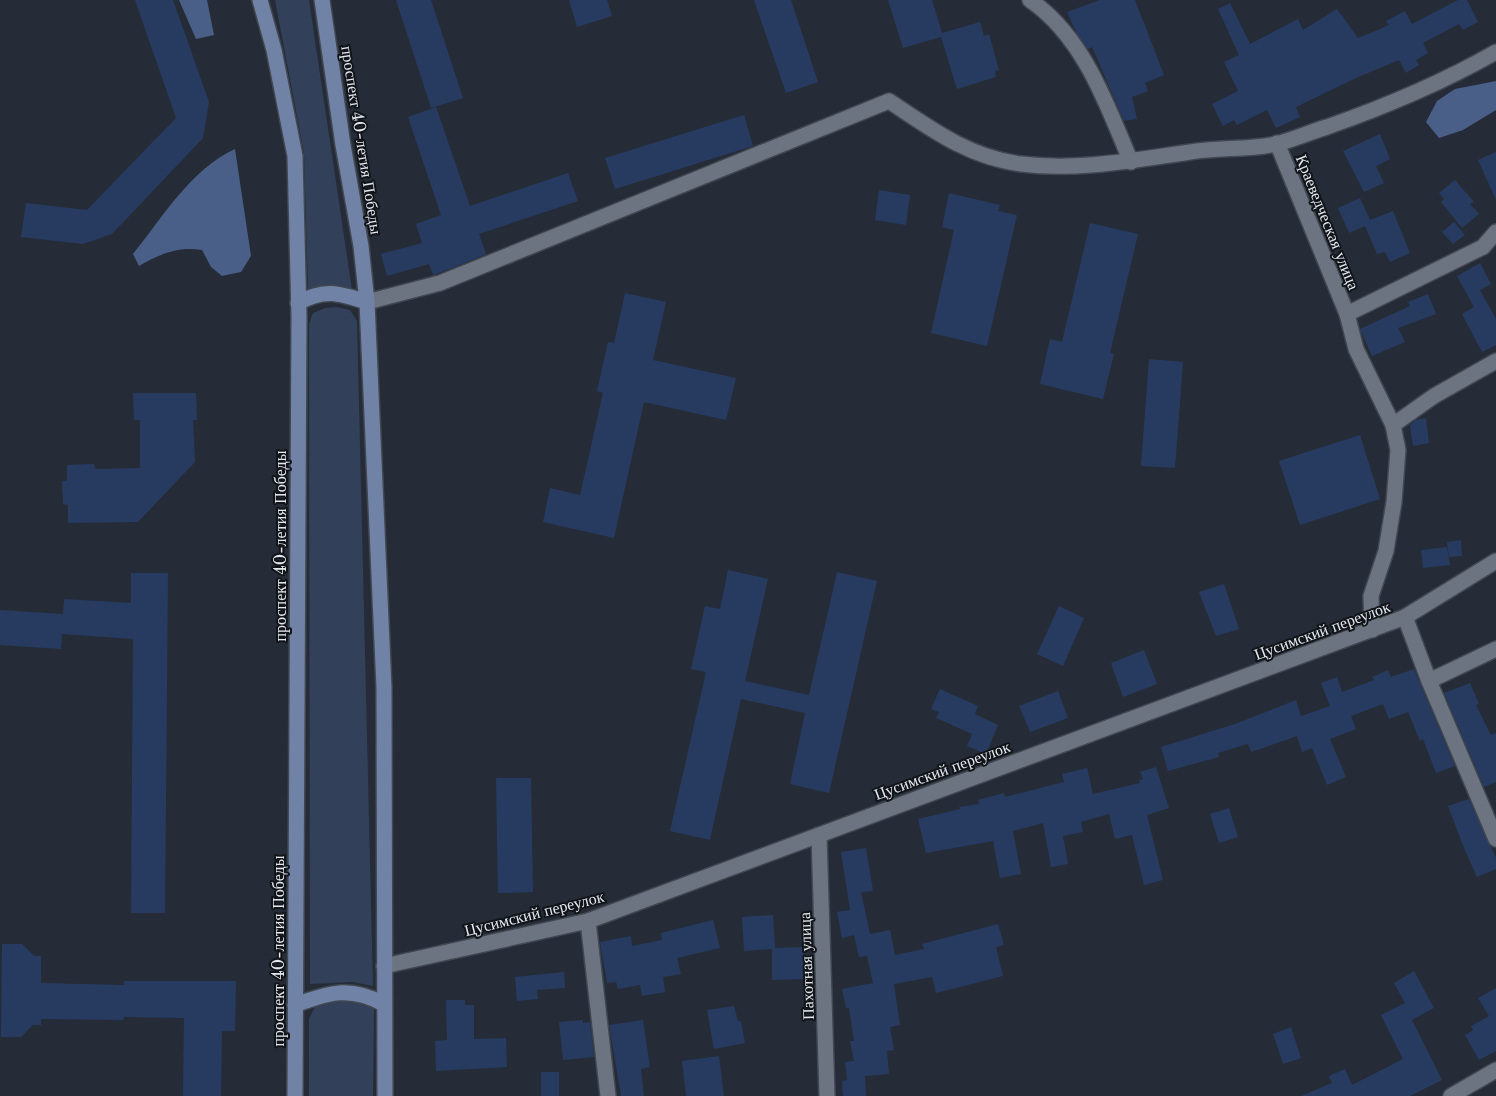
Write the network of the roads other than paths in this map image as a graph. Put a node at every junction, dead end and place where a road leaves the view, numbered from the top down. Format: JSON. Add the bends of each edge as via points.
{"nodes":[{"id":1,"x":260,"y":0,"type":"edge"},
{"id":2,"x":322,"y":0,"type":"edge"},
{"id":3,"x":1030,"y":0,"type":"edge"},
{"id":4,"x":1496,"y":52,"type":"edge"},
{"id":5,"x":1277,"y":144,"type":"junction"},
{"id":6,"x":1131,"y":162,"type":"junction"},
{"id":7,"x":1496,"y":232,"type":"edge"},
{"id":8,"x":367,"y":302,"type":"junction"},
{"id":9,"x":298,"y":303,"type":"junction"},
{"id":10,"x":1347,"y":314,"type":"junction"},
{"id":11,"x":1496,"y":361,"type":"edge"},
{"id":12,"x":1392,"y":425,"type":"junction"},
{"id":13,"x":1496,"y":562,"type":"edge"},
{"id":14,"x":1405,"y":617,"type":"junction"},
{"id":15,"x":1372,"y":630,"type":"junction"},
{"id":16,"x":1496,"y":649,"type":"edge"},
{"id":17,"x":1429,"y":681,"type":"junction"},
{"id":18,"x":820,"y":834,"type":"junction"},
{"id":19,"x":1496,"y":839,"type":"edge"},
{"id":20,"x":588,"y":921,"type":"junction"},
{"id":21,"x":384,"y":966,"type":"junction"},
{"id":22,"x":384,"y":1004,"type":"junction"},
{"id":23,"x":295,"y":1005,"type":"junction"},
{"id":24,"x":1496,"y":1070,"type":"edge"},
{"id":25,"x":295,"y":1096,"type":"edge"},
{"id":26,"x":385,"y":1096,"type":"edge"},
{"id":27,"x":608,"y":1096,"type":"edge"},
{"id":28,"x":827,"y":1096,"type":"edge"},
{"id":29,"x":1451,"y":1096,"type":"edge"}],
"edges":[{"from":1,"to":9,"type":"main road","name":"проспект 40-летия Победы","via":[[274,50],[295,156]]},
{"from":2,"to":8,"type":"main road","name":"проспект 40-летия Победы"},
{"from":3,"to":6,"type":"street","via":[[1069,37],[1100,87]]},
{"from":4,"to":5,"type":"street","name":"Краеведческая улица","via":[[1454,76],[1388,106]]},
{"from":5,"to":6,"type":"street","name":"Краеведческая улица","via":[[1193,151]]},
{"from":5,"to":10,"type":"street","name":"Краеведческая улица"},
{"from":6,"to":8,"type":"street","name":"Краеведческая улица","via":[[1073,167],[1020,164],[970,150],[940,136],[889,101],[440,283]]},
{"from":7,"to":10,"type":"street","name":"Краеведческая улица","via":[[1483,247]]},
{"from":8,"to":9,"type":"main road","via":[[343,294],[315,294]]},
{"from":8,"to":21,"type":"main road","name":"проспект 40-летия Победы","via":[[384,688]]},
{"from":9,"to":23,"type":"main road","name":"проспект 40-летия Победы"},
{"from":10,"to":12,"type":"street","name":"Краеведческая улица","via":[[1356,348]]},
{"from":11,"to":12,"type":"street","via":[[1434,396]]},
{"from":12,"to":15,"type":"street","name":"Краеведческая улица","via":[[1398,450],[1394,502],[1386,551],[1371,596]]},
{"from":13,"to":14,"type":"street","name":"Цусимский переулок"},
{"from":14,"to":15,"type":"street","name":"Цусимский переулок"},
{"from":14,"to":17,"type":"street"},
{"from":15,"to":18,"type":"street","name":"Цусимский переулок"},
{"from":16,"to":17,"type":"street"},
{"from":17,"to":19,"type":"street"},
{"from":18,"to":20,"type":"street","name":"Цусимский переулок"},
{"from":18,"to":28,"type":"street","name":"Пахотная улица"},
{"from":20,"to":21,"type":"street","name":"Цусимский переулок"},
{"from":20,"to":27,"type":"street"},
{"from":21,"to":22,"type":"main road","name":"проспект 40-летия Победы"},
{"from":22,"to":23,"type":"main road","via":[[365,994],[342,992],[318,996]]},
{"from":22,"to":26,"type":"main road","name":"проспект 40-летия Победы"},
{"from":23,"to":25,"type":"main road","name":"проспект 40-летия Победы"},
{"from":24,"to":29,"type":"street"}]}
